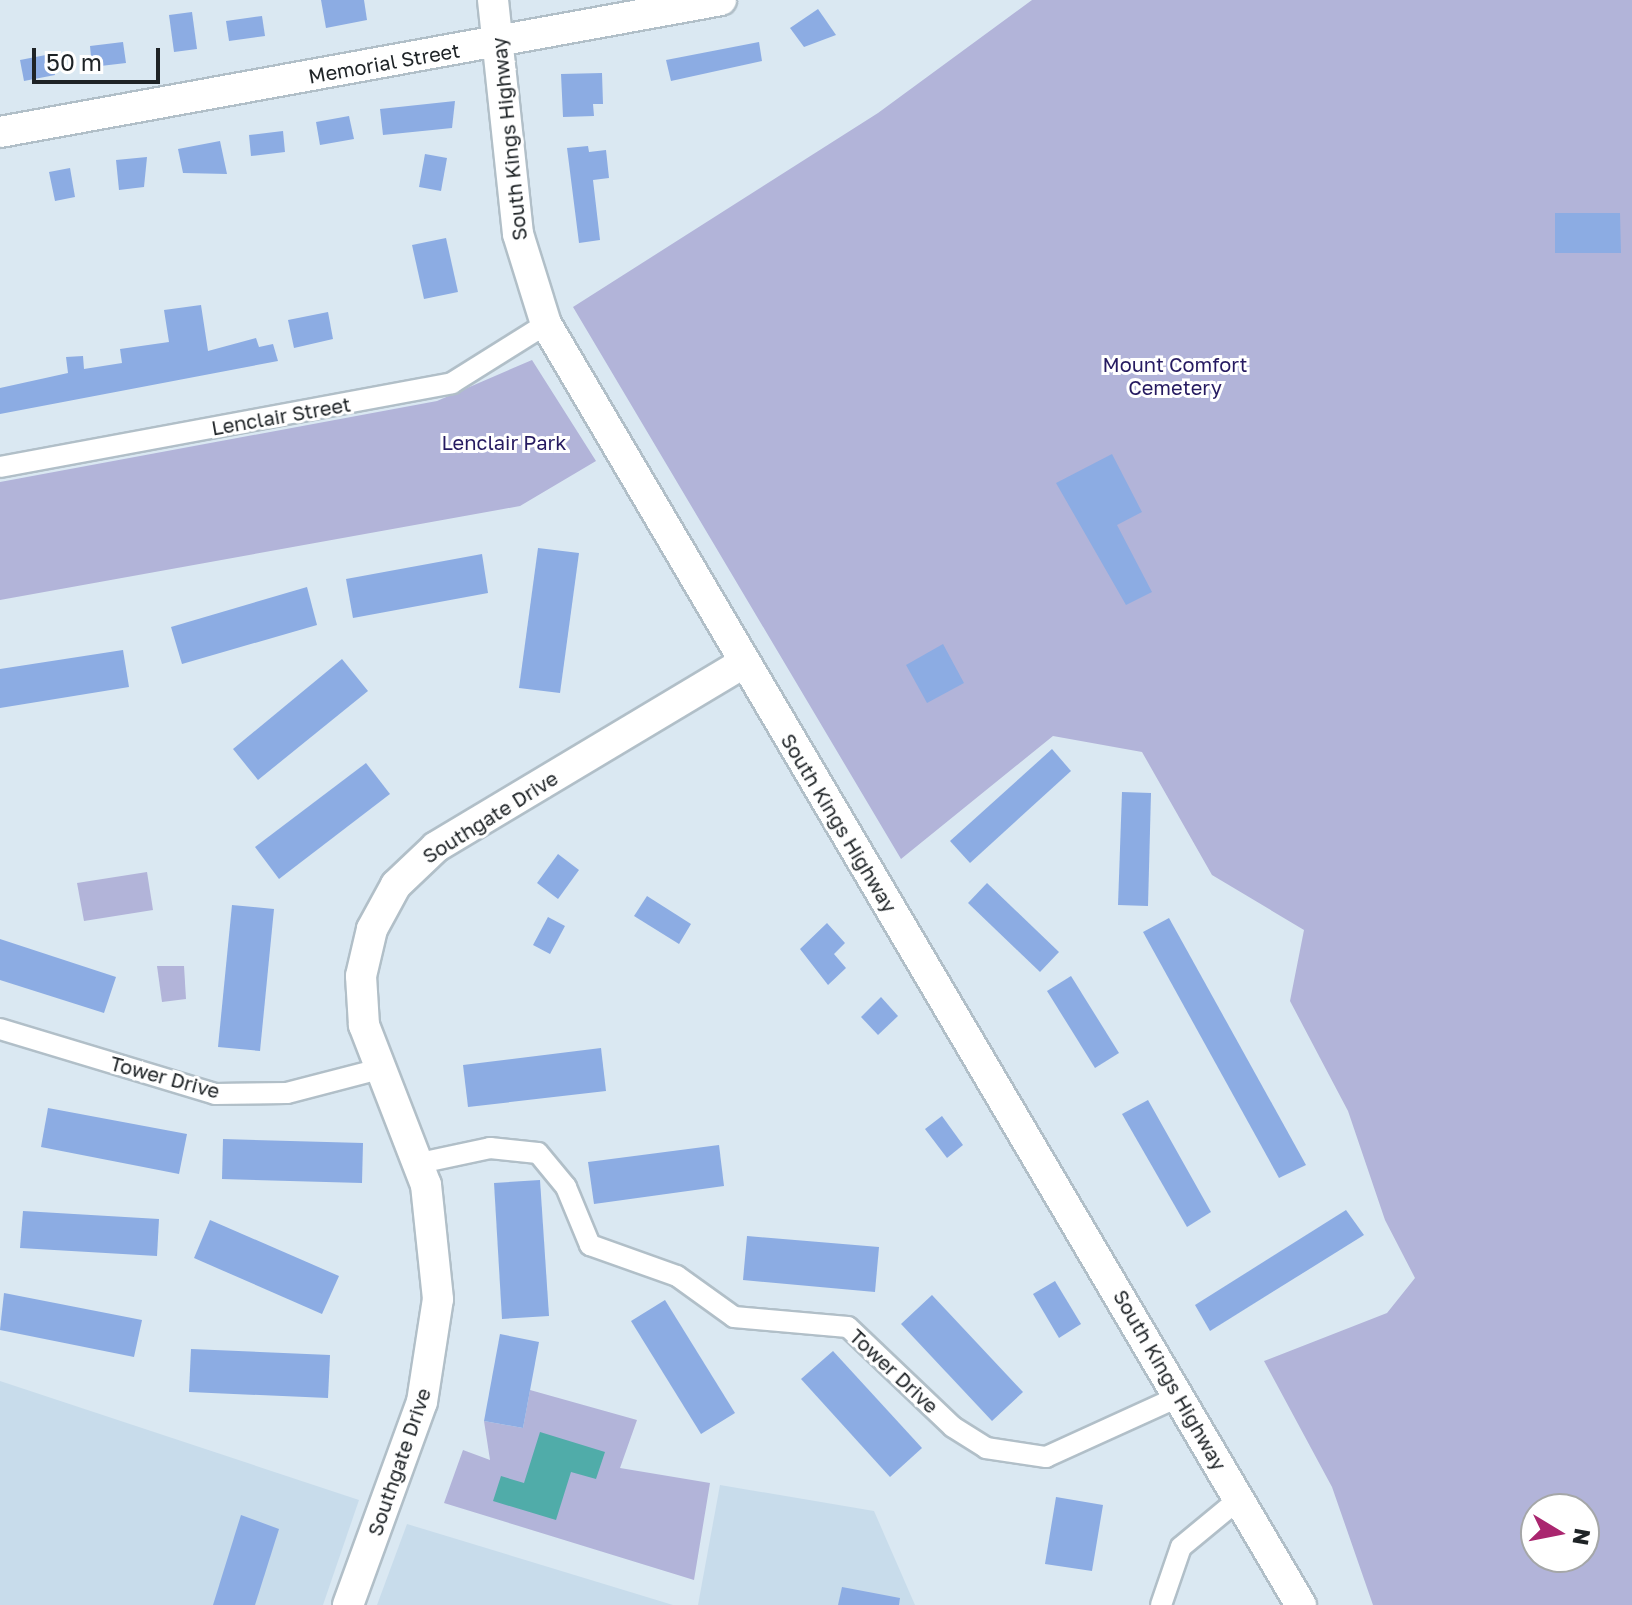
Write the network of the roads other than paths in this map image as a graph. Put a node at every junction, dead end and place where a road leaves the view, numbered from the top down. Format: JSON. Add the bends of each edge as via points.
{"nodes":[{"id":1,"x":493,"y":0,"type":"edge"},
{"id":2,"x":721,"y":0,"type":"edge"},
{"id":3,"x":499,"y":42,"type":"junction"},
{"id":4,"x":0,"y":132,"type":"edge"},
{"id":5,"x":546,"y":324,"type":"junction"},
{"id":6,"x":0,"y":467,"type":"edge"},
{"id":7,"x":743,"y":663,"type":"junction"},
{"id":8,"x":0,"y":1029,"type":"edge"},
{"id":9,"x":379,"y":1069,"type":"junction"},
{"id":10,"x":420,"y":1163,"type":"junction"},
{"id":11,"x":1180,"y":1396,"type":"junction"},
{"id":12,"x":1239,"y":1499,"type":"junction"},
{"id":13,"x":348,"y":1605,"type":"edge"},
{"id":14,"x":1161,"y":1605,"type":"edge"},
{"id":15,"x":1301,"y":1605,"type":"edge"}],
"edges":[{"from":1,"to":3,"type":"street","name":"South Kings Highway"},
{"from":2,"to":3,"type":"street","name":"Memorial Street"},
{"from":3,"to":4,"type":"street","name":"Memorial Street"},
{"from":3,"to":5,"type":"street","name":"South Kings Highway","via":[[518,234]]},
{"from":5,"to":6,"type":"street","name":"Lenclair Street","via":[[452,383]]},
{"from":5,"to":7,"type":"street","name":"South Kings Highway"},
{"from":7,"to":9,"type":"street","name":"Southgate Drive","via":[[413,866],[383,905],[363,964],[364,1025]]},
{"from":7,"to":11,"type":"street","name":"South Kings Highway"},
{"from":8,"to":9,"type":"street","name":"Tower Drive","via":[[215,1094],[287,1093]]},
{"from":9,"to":10,"type":"street","name":"Southgate Drive"},
{"from":10,"to":11,"type":"street","name":"Tower Drive","via":[[490,1148],[538,1153],[566,1187],[590,1245],[677,1276],[734,1317],[848,1327],[953,1427],[986,1448],[1046,1457]]},
{"from":10,"to":13,"type":"street","name":"Southgate Drive","via":[[438,1263],[432,1358]]},
{"from":11,"to":12,"type":"street","name":"South Kings Highway"},
{"from":12,"to":14,"type":"street","via":[[1181,1547]]},
{"from":12,"to":15,"type":"street","name":"South Kings Highway"}]}
